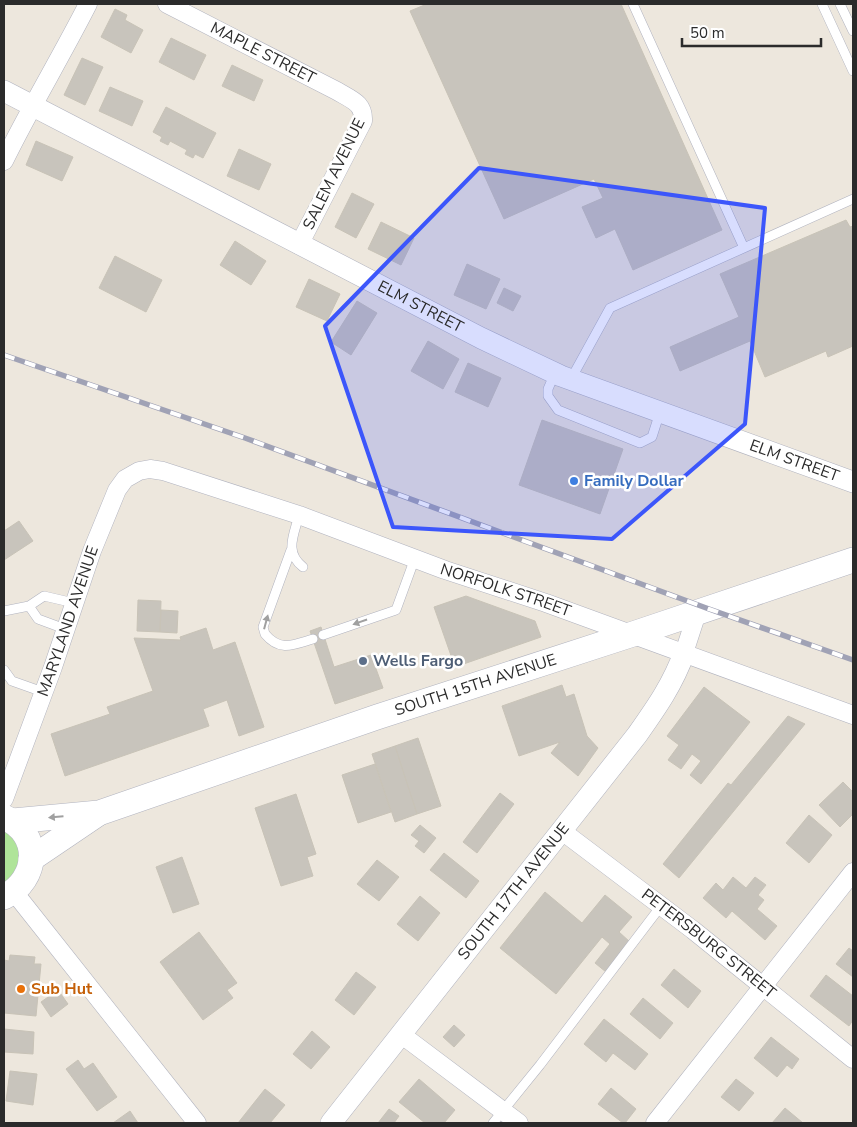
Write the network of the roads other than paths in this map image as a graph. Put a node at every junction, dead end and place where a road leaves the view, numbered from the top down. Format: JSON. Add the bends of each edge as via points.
{"nodes":[{"id":1,"x":88,"y":4,"type":"edge"},
{"id":2,"x":167,"y":4,"type":"edge"},
{"id":3,"x":633,"y":4,"type":"edge"},
{"id":4,"x":822,"y":4,"type":"edge"},
{"id":5,"x":840,"y":4,"type":"edge"},
{"id":6,"x":853,"y":31,"type":"edge"},
{"id":7,"x":853,"y":72,"type":"edge"},
{"id":8,"x":4,"y":92,"type":"edge"},
{"id":9,"x":358,"y":103,"type":"joint"},
{"id":10,"x":31,"y":106,"type":"junction"},
{"id":11,"x":4,"y":161,"type":"edge"},
{"id":12,"x":853,"y":199,"type":"edge"},
{"id":13,"x":299,"y":245,"type":"junction"},
{"id":14,"x":744,"y":248,"type":"junction"},
{"id":15,"x":563,"y":376,"type":"junction"},
{"id":16,"x":660,"y":412,"type":"junction"},
{"id":17,"x":157,"y":470,"type":"joint"},
{"id":18,"x":853,"y":482,"type":"edge"},
{"id":19,"x":299,"y":515,"type":"junction"},
{"id":20,"x":291,"y":550,"type":"junction"},
{"id":21,"x":415,"y":558,"type":"junction"},
{"id":22,"x":853,"y":560,"type":"edge"},
{"id":23,"x":303,"y":567,"type":"dead end"},
{"id":24,"x":74,"y":603,"type":"junction"},
{"id":25,"x":29,"y":606,"type":"junction"},
{"id":26,"x":4,"y":611,"type":"edge"},
{"id":27,"x":697,"y":612,"type":"junction"},
{"id":28,"x":65,"y":629,"type":"junction"},
{"id":29,"x":632,"y":634,"type":"junction"},
{"id":30,"x":324,"y":635,"type":"dead end"},
{"id":31,"x":313,"y":639,"type":"dead end"},
{"id":32,"x":684,"y":653,"type":"junction"},
{"id":33,"x":4,"y":670,"type":"edge"},
{"id":34,"x":43,"y":692,"type":"junction"},
{"id":35,"x":853,"y":715,"type":"edge"},
{"id":36,"x":7,"y":812,"type":"edge"},
{"id":37,"x":99,"y":813,"type":"junction"},
{"id":38,"x":562,"y":831,"type":"junction"},
{"id":39,"x":32,"y":859,"type":"junction"},
{"id":40,"x":853,"y":872,"type":"edge"},
{"id":41,"x":9,"y":894,"type":"edge"},
{"id":42,"x":661,"y":906,"type":"junction"},
{"id":43,"x":763,"y":986,"type":"junction"},
{"id":44,"x":402,"y":1035,"type":"junction"},
{"id":45,"x":853,"y":1059,"type":"edge"},
{"id":46,"x":498,"y":1117,"type":"edge"},
{"id":47,"x":197,"y":1123,"type":"edge"},
{"id":48,"x":332,"y":1123,"type":"edge"},
{"id":49,"x":519,"y":1123,"type":"edge"},
{"id":50,"x":655,"y":1123,"type":"edge"}],
"edges":[{"from":1,"to":10,"type":"street"},
{"from":2,"to":9,"type":"street","name":"MAPLE STREET"},
{"from":3,"to":14,"type":"lane"},
{"from":4,"to":7,"type":"lane"},
{"from":5,"to":6,"type":"lane"},
{"from":8,"to":10,"type":"street","name":"ELM STREET"},
{"from":9,"to":13,"type":"street","name":"SALEM AVENUE","via":[[363,121]]},
{"from":10,"to":11,"type":"street"},
{"from":10,"to":13,"type":"street","name":"ELM STREET"},
{"from":12,"to":14,"type":"lane"},
{"from":13,"to":15,"type":"street","name":"ELM STREET"},
{"from":14,"to":15,"type":"lane","via":[[610,308]]},
{"from":15,"to":16,"type":"street","name":"ELM STREET"},
{"from":15,"to":16,"type":"lane","via":[[548,389],[548,396],[558,410],[640,443],[652,436]]},
{"from":16,"to":18,"type":"street","name":"ELM STREET"},
{"from":17,"to":19,"type":"street","name":"NORFOLK STREET"},
{"from":17,"to":24,"type":"street","name":"MARYLAND AVENUE","via":[[139,471],[117,490]]},
{"from":19,"to":20,"type":"lane"},
{"from":19,"to":21,"type":"street","name":"NORFOLK STREET"},
{"from":20,"to":23,"type":"lane","via":[[295,561]]},
{"from":31,"to":20,"type":"lane","one_way":true,"via":[[287,647],[278,646],[265,634],[264,627]]},
{"from":21,"to":29,"type":"street","name":"NORFOLK STREET"},
{"from":21,"to":30,"type":"lane","one_way":true,"via":[[396,610]]},
{"from":22,"to":27,"type":"main road","name":"SOUTH 15TH AVENUE"},
{"from":24,"to":25,"type":"lane","via":[[44,596]]},
{"from":24,"to":28,"type":"street","name":"MARYLAND AVENUE"},
{"from":25,"to":26,"type":"lane"},
{"from":25,"to":28,"type":"lane","via":[[38,619]]},
{"from":27,"to":29,"type":"main road","name":"SOUTH 15TH AVENUE"},
{"from":27,"to":32,"type":"street"},
{"from":28,"to":34,"type":"street","name":"MARYLAND AVENUE"},
{"from":29,"to":32,"type":"street","name":"NORFOLK STREET"},
{"from":29,"to":37,"type":"main road","name":"SOUTH 15TH AVENUE","via":[[368,720]]},
{"from":32,"to":35,"type":"street","name":"NORFOLK STREET"},
{"from":32,"to":38,"type":"street","name":"SOUTH 17TH AVENUE","via":[[660,703]]},
{"from":33,"to":34,"type":"lane","via":[[12,681]]},
{"from":34,"to":36,"type":"street","name":"MARYLAND AVENUE"},
{"from":37,"to":36,"type":"main road","name":"SOUTH 15TH AVENUE","one_way":true},
{"from":36,"to":39,"type":"main road","via":[[30,844]]},
{"from":37,"to":39,"type":"main road","name":"SOUTH 15TH AVENUE"},
{"from":38,"to":42,"type":"street","name":"PETERSBURG STREET"},
{"from":38,"to":44,"type":"street","name":"SOUTH 17TH AVENUE"},
{"from":39,"to":41,"type":"main road","via":[[26,877]]},
{"from":40,"to":43,"type":"street"},
{"from":41,"to":47,"type":"street"},
{"from":42,"to":43,"type":"street","name":"PETERSBURG STREET"},
{"from":42,"to":46,"type":"lane"},
{"from":43,"to":45,"type":"street","name":"PETERSBURG STREET"},
{"from":43,"to":50,"type":"street"},
{"from":44,"to":46,"type":"street"},
{"from":44,"to":48,"type":"street","name":"SOUTH 17TH AVENUE"},
{"from":46,"to":49,"type":"street"}]}
